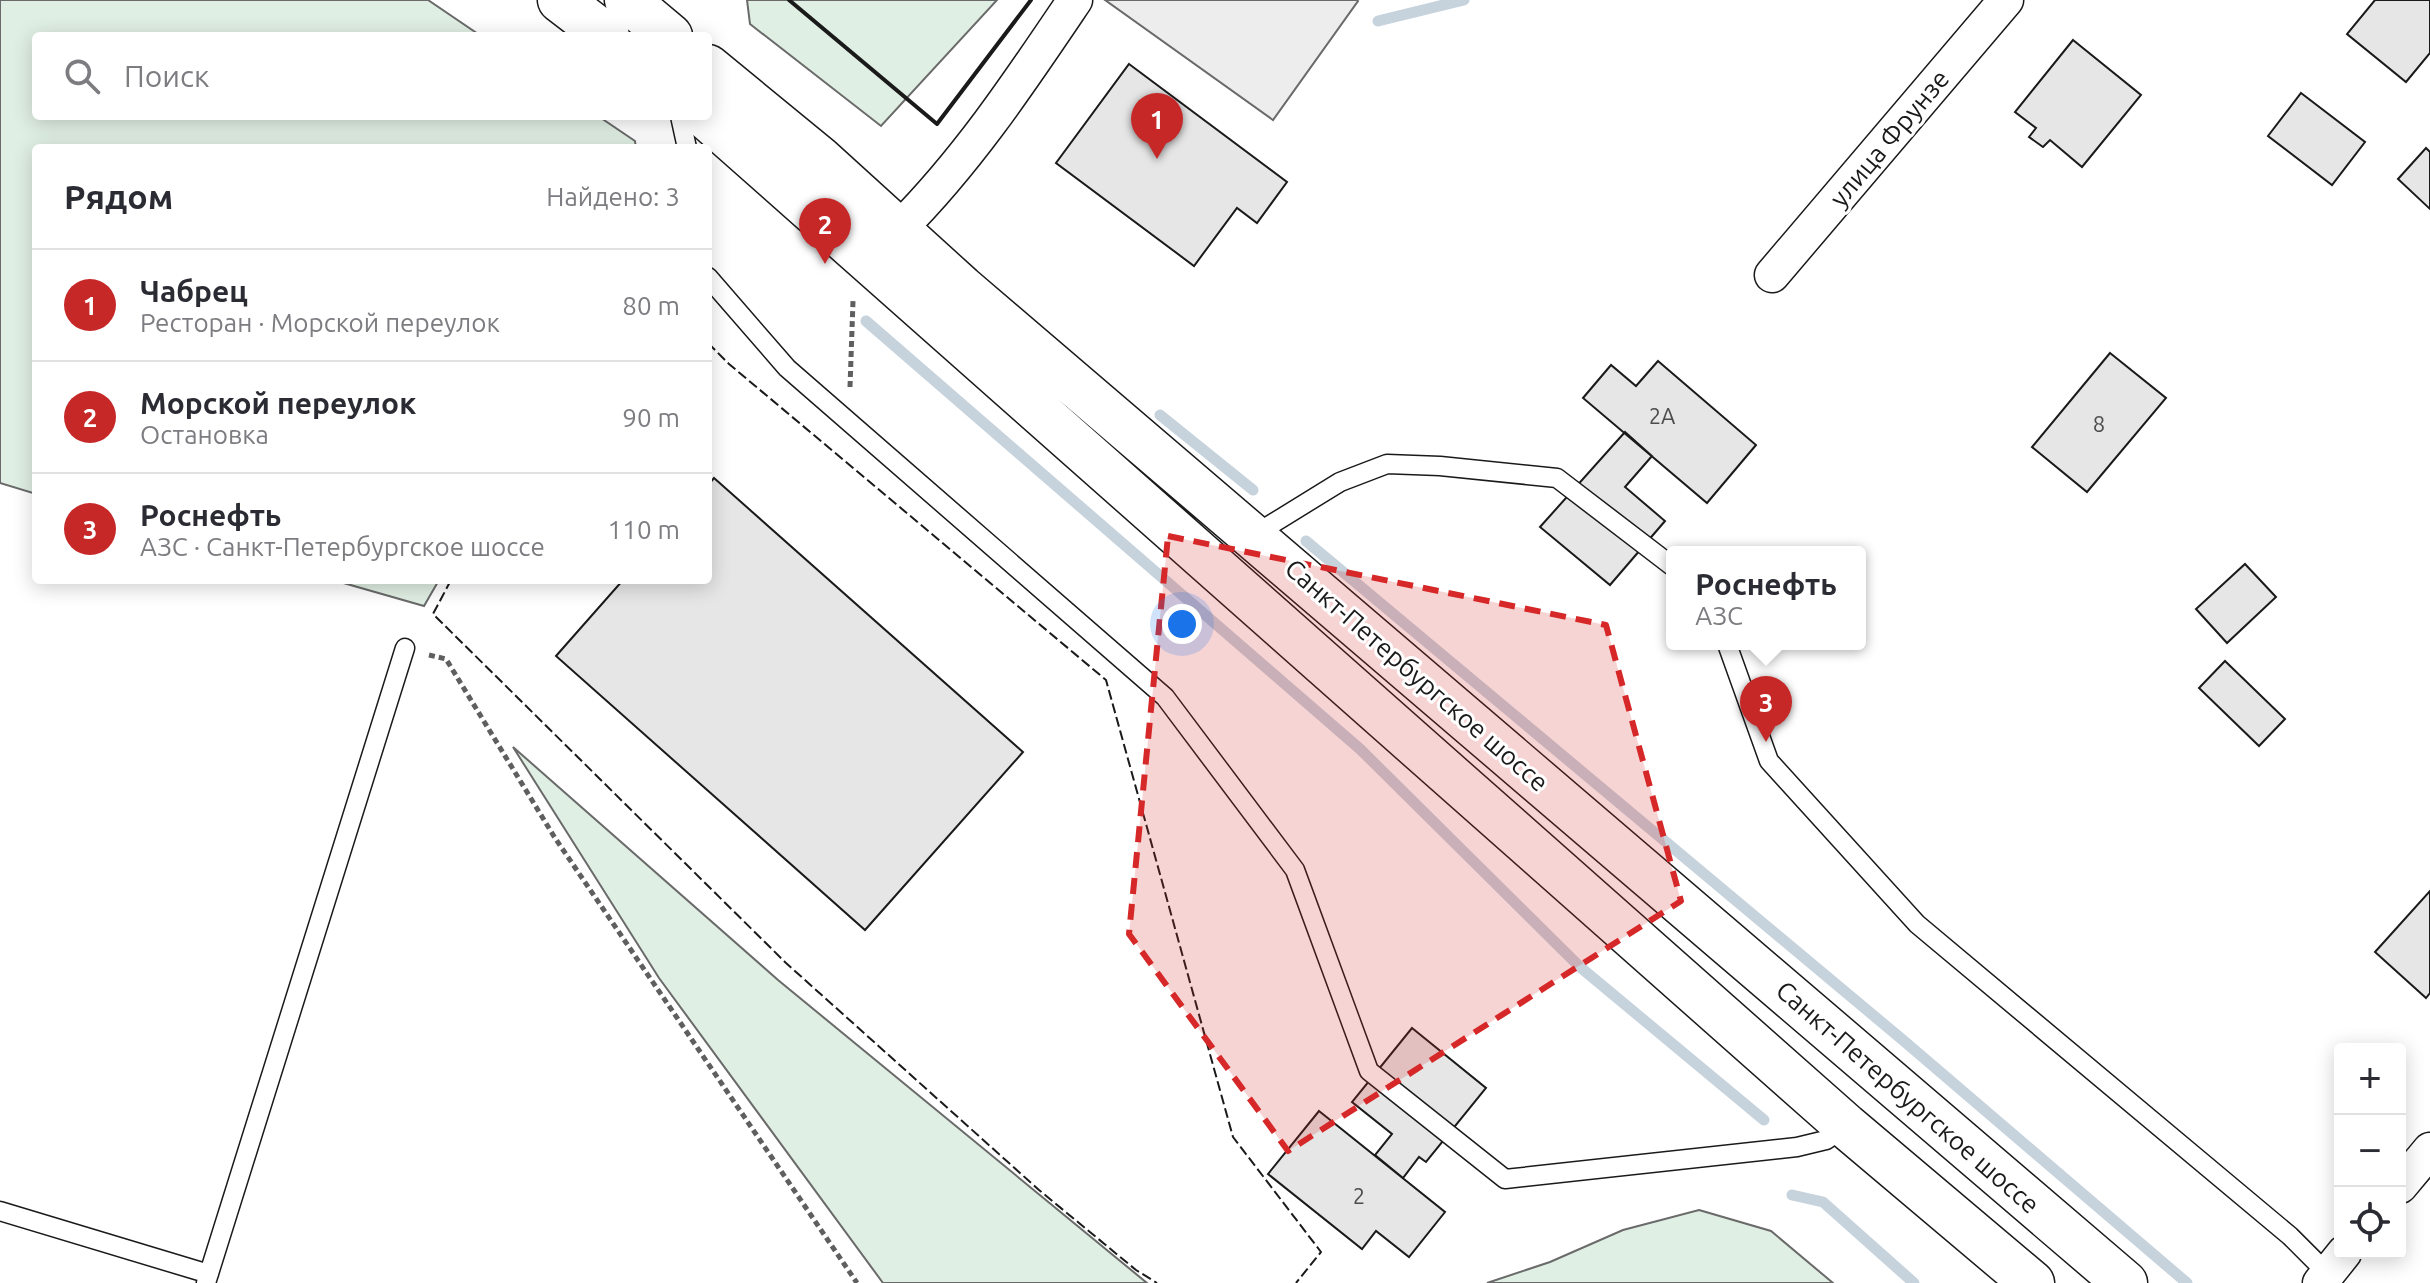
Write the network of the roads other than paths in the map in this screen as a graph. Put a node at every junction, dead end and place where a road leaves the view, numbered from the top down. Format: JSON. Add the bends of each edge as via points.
{"nodes":[{"id":1,"x":560,"y":0,"type":"edge"},
{"id":2,"x":627,"y":0,"type":"edge"},
{"id":3,"x":1075,"y":0,"type":"edge"},
{"id":4,"x":2006,"y":0,"type":"edge"},
{"id":5,"x":602,"y":32,"type":"edge"},
{"id":6,"x":665,"y":32,"type":"edge"},
{"id":7,"x":712,"y":70,"type":"edge"},
{"id":8,"x":681,"y":120,"type":"edge"},
{"id":9,"x":710,"y":120,"type":"edge"},
{"id":10,"x":686,"y":144,"type":"edge"},
{"id":11,"x":899,"y":229,"type":"junction"},
{"id":12,"x":1772,"y":275,"type":"dead end"},
{"id":13,"x":712,"y":282,"type":"edge"},
{"id":14,"x":1254,"y":535,"type":"junction"},
{"id":15,"x":1666,"y":561,"type":"edge"},
{"id":16,"x":405,"y":648,"type":"road end"},
{"id":17,"x":1729,"y":650,"type":"edge"},
{"id":18,"x":1846,"y":1126,"type":"junction"},
{"id":19,"x":2430,"y":1150,"type":"edge"},
{"id":20,"x":2406,"y":1179,"type":"edge"},
{"id":21,"x":0,"y":1211,"type":"edge"},
{"id":22,"x":2330,"y":1270,"type":"edge"},
{"id":23,"x":208,"y":1278,"type":"edge"},
{"id":24,"x":2032,"y":1283,"type":"edge"},
{"id":25,"x":2125,"y":1283,"type":"edge"}],
"edges":[{"from":1,"to":5,"type":"main road"},
{"from":2,"to":6,"type":"main road"},
{"from":3,"to":11,"type":"street","via":[[990,125]]},
{"from":4,"to":12,"type":"street","name":"улица Фрунзе"},
{"from":7,"to":11,"type":"main road","name":"Санкт-Петербургское шоссе"},
{"from":8,"to":10,"type":"lane"},
{"from":9,"to":18,"type":"main road","name":"Санкт-Петербургское шоссе"},
{"from":11,"to":14,"type":"main road","name":"Санкт-Петербургское шоссе"},
{"from":13,"to":18,"type":"lane","via":[[787,368],[1165,697],[1295,870],[1369,1071],[1505,1179],[1797,1147],[1826,1140]]},
{"from":14,"to":15,"type":"lane","via":[[1340,482],[1387,464],[1440,466],[1557,478]]},
{"from":14,"to":25,"type":"main road","name":"Санкт-Петербургское шоссе"},
{"from":16,"to":23,"type":"lane"},
{"from":17,"to":22,"type":"lane","via":[[1769,761],[1917,924]]},
{"from":18,"to":24,"type":"main road","name":"Санкт-Петербургское шоссе"},
{"from":19,"to":20,"type":"street"},
{"from":21,"to":23,"type":"lane"}]}
